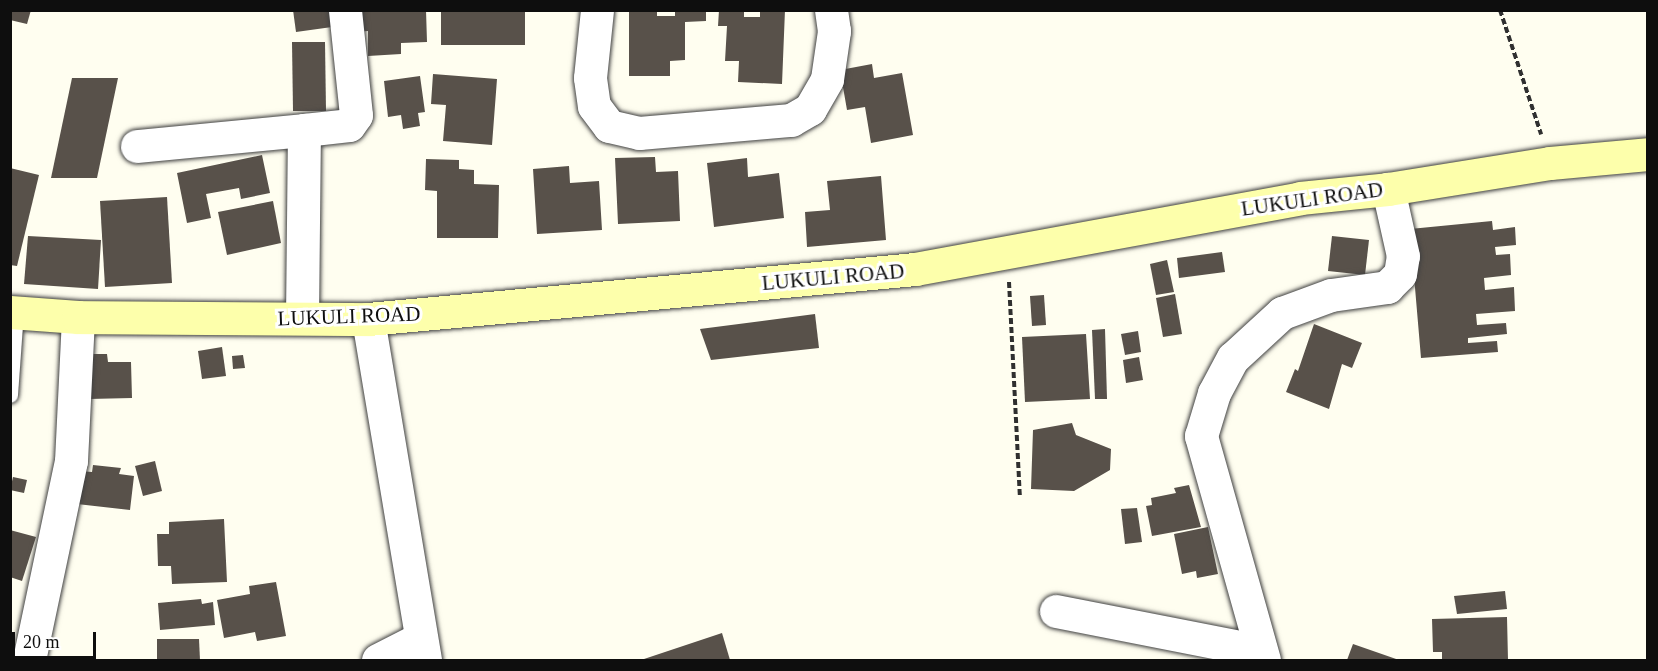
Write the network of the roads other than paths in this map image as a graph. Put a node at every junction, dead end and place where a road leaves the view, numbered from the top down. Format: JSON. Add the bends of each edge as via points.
{"nodes":[{"id":1,"x":345,"y":10,"type":"edge"},
{"id":2,"x":597,"y":10,"type":"edge"},
{"id":3,"x":831,"y":10,"type":"edge"},
{"id":4,"x":304,"y":130,"type":"junction"},
{"id":5,"x":136,"y":146,"type":"dead end"},
{"id":6,"x":1647,"y":154,"type":"edge"},
{"id":7,"x":1388,"y":189,"type":"junction"},
{"id":8,"x":13,"y":312,"type":"edge"},
{"id":9,"x":78,"y":317,"type":"junction"},
{"id":10,"x":302,"y":318,"type":"junction"},
{"id":11,"x":368,"y":319,"type":"junction"},
{"id":12,"x":10,"y":395,"type":"edge"},
{"id":13,"x":1056,"y":610,"type":"dead end"},
{"id":14,"x":423,"y":649,"type":"edge"},
{"id":15,"x":1261,"y":656,"type":"edge"},
{"id":16,"x":29,"y":660,"type":"edge"},
{"id":17,"x":378,"y":660,"type":"edge"}],
"edges":[{"from":1,"to":4,"type":"street","via":[[355,121]]},
{"from":2,"to":3,"type":"street","via":[[590,78],[594,106],[609,126],[639,133],[792,120],[810,110],[827,79],[834,31]]},
{"from":4,"to":5,"type":"street"},
{"from":4,"to":10,"type":"street"},
{"from":6,"to":7,"type":"street","name":"LUKULI ROAD","via":[[1550,163]]},
{"from":7,"to":11,"type":"street","name":"LUKULI ROAD","via":[[1300,198],[915,269]]},
{"from":7,"to":15,"type":"street","via":[[1403,256],[1400,274],[1387,287],[1331,295],[1282,313],[1233,358],[1214,393],[1201,436]]},
{"from":8,"to":9,"type":"street","name":"LUKULI ROAD"},
{"from":8,"to":12,"type":"lane"},
{"from":9,"to":10,"type":"street","name":"LUKULI ROAD"},
{"from":9,"to":16,"type":"street","via":[[71,461]]},
{"from":10,"to":11,"type":"street","name":"LUKULI ROAD"},
{"from":11,"to":14,"type":"street"},
{"from":13,"to":15,"type":"street"},
{"from":14,"to":17,"type":"street"}]}
